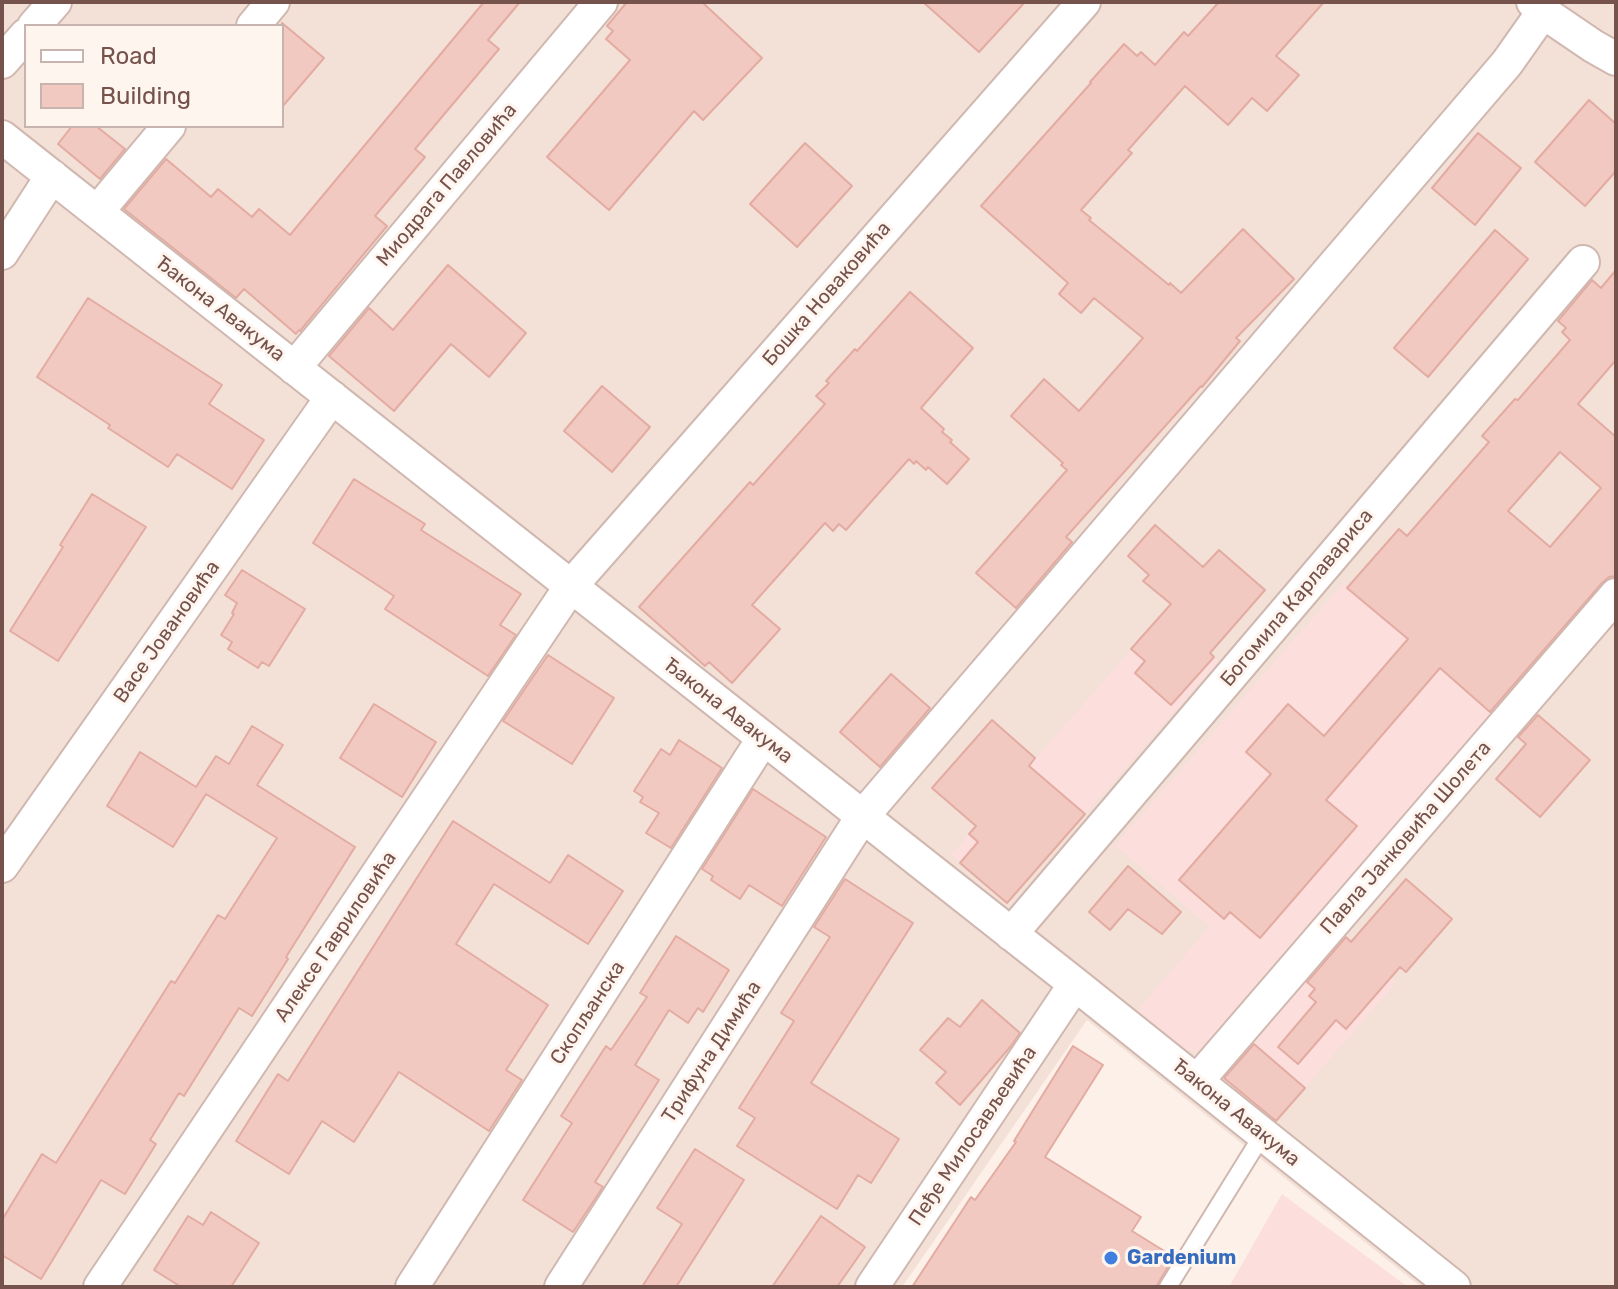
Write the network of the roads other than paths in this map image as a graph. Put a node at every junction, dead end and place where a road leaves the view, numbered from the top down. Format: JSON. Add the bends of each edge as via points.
{"nodes":[{"id":1,"x":55,"y":2,"type":"edge"},
{"id":2,"x":273,"y":2,"type":"edge"},
{"id":3,"x":601,"y":2,"type":"edge"},
{"id":4,"x":1084,"y":2,"type":"edge"},
{"id":5,"x":1538,"y":7,"type":"edge"},
{"id":6,"x":36,"y":24,"type":"edge"},
{"id":7,"x":255,"y":24,"type":"edge"},
{"id":8,"x":24,"y":37,"type":"edge"},
{"id":9,"x":1616,"y":59,"type":"edge"},
{"id":10,"x":2,"y":62,"type":"edge"},
{"id":11,"x":167,"y":128,"type":"edge"},
{"id":12,"x":2,"y":137,"type":"edge"},
{"id":13,"x":52,"y":176,"type":"junction"},
{"id":14,"x":97,"y":212,"type":"junction"},
{"id":15,"x":2,"y":253,"type":"edge"},
{"id":16,"x":1583,"y":262,"type":"dead end"},
{"id":17,"x":294,"y":368,"type":"junction"},
{"id":18,"x":332,"y":397,"type":"junction"},
{"id":19,"x":571,"y":586,"type":"junction"},
{"id":20,"x":1616,"y":595,"type":"edge"},
{"id":21,"x":763,"y":739,"type":"junction"},
{"id":22,"x":862,"y":817,"type":"junction"},
{"id":23,"x":2,"y":866,"type":"edge"},
{"id":24,"x":1011,"y":934,"type":"junction"},
{"id":25,"x":1075,"y":984,"type":"junction"},
{"id":26,"x":1197,"y":1081,"type":"junction"},
{"id":27,"x":1263,"y":1134,"type":"junction"},
{"id":28,"x":1436,"y":1281,"type":"edge"},
{"id":29,"x":100,"y":1287,"type":"edge"},
{"id":30,"x":412,"y":1287,"type":"edge"},
{"id":31,"x":561,"y":1287,"type":"edge"},
{"id":32,"x":872,"y":1287,"type":"edge"},
{"id":33,"x":1168,"y":1287,"type":"edge"}],
"edges":[{"from":1,"to":6,"type":"street"},
{"from":2,"to":7,"type":"street"},
{"from":3,"to":17,"type":"street","name":"Миодрага Павловића"},
{"from":4,"to":19,"type":"street","name":"Бошка Новаковића"},
{"from":5,"to":9,"type":"street"},
{"from":5,"to":22,"type":"street","name":"Трифуна Димића","via":[[1507,63]]},
{"from":8,"to":10,"type":"street"},
{"from":11,"to":14,"type":"street"},
{"from":12,"to":13,"type":"street","name":"Ђакона Авакума"},
{"from":13,"to":14,"type":"street","name":"Ђакона Авакума"},
{"from":13,"to":15,"type":"street"},
{"from":14,"to":17,"type":"street","name":"Ђакона Авакума"},
{"from":16,"to":24,"type":"street","name":"Богомила Карлавариса"},
{"from":17,"to":18,"type":"street","name":"Ђакона Авакума"},
{"from":18,"to":19,"type":"street","name":"Ђакона Авакума"},
{"from":18,"to":23,"type":"street","name":"Васе Јовановића"},
{"from":19,"to":21,"type":"street","name":"Ђакона Авакума"},
{"from":19,"to":29,"type":"street","name":"Алексе Гавриловића"},
{"from":20,"to":26,"type":"street","name":"Павла Јанковића Шолета"},
{"from":21,"to":22,"type":"street","name":"Ђакона Авакума"},
{"from":21,"to":30,"type":"street","name":"Скопљанска"},
{"from":22,"to":24,"type":"street","name":"Ђакона Авакума"},
{"from":22,"to":31,"type":"street","name":"Трифуна Димића"},
{"from":24,"to":25,"type":"street","name":"Ђакона Авакума"},
{"from":25,"to":26,"type":"street","name":"Ђакона Авакума"},
{"from":25,"to":32,"type":"street","name":"Пеђе Милосављевића"},
{"from":26,"to":27,"type":"street","name":"Ђакона Авакума"},
{"from":27,"to":28,"type":"street","name":"Ђакона Авакума"},
{"from":27,"to":33,"type":"lane"}]}
